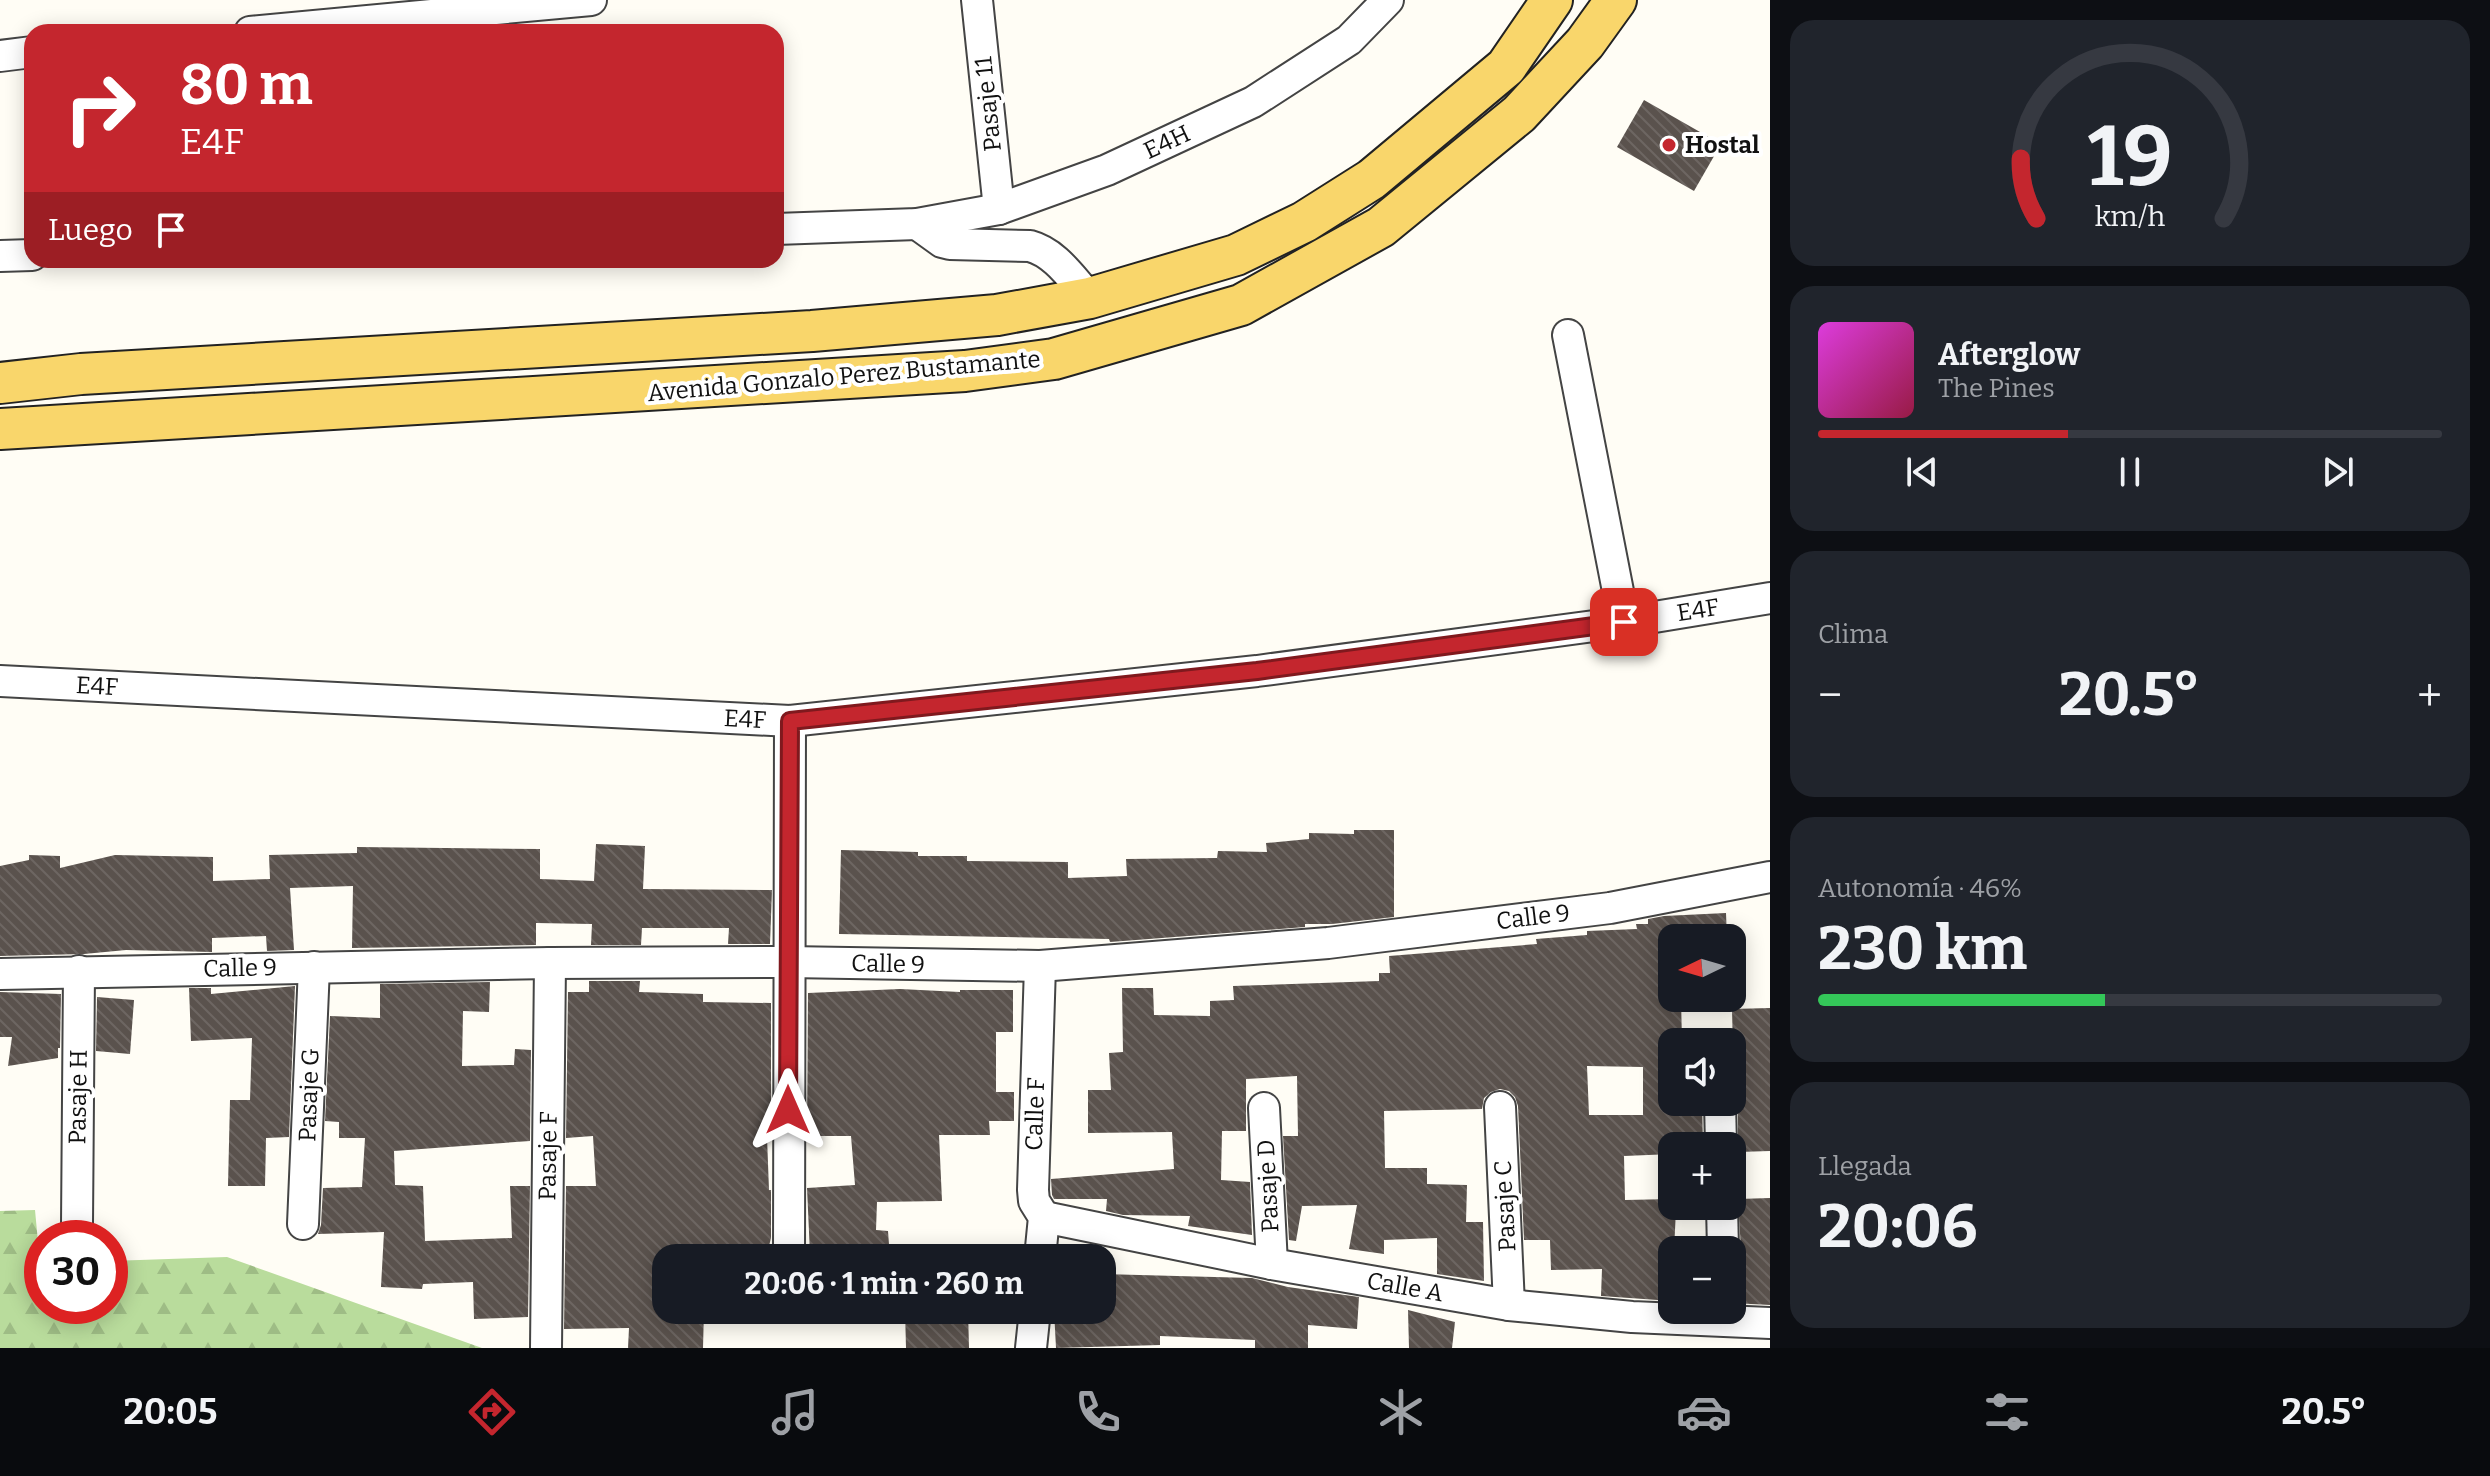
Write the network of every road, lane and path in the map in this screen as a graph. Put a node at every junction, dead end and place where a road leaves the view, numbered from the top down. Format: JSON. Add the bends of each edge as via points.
{"nodes":[{"id":1,"x":591,"y":0,"type":"edge"},
{"id":2,"x":977,"y":0,"type":"edge"},
{"id":3,"x":1388,"y":0,"type":"edge"},
{"id":4,"x":1552,"y":0,"type":"edge"},
{"id":5,"x":1616,"y":0,"type":"edge"},
{"id":6,"x":335,"y":24,"type":"edge"},
{"id":7,"x":24,"y":53,"type":"edge"},
{"id":8,"x":0,"y":56,"type":"edge"},
{"id":9,"x":999,"y":209,"type":"junction"},
{"id":10,"x":917,"y":224,"type":"junction"},
{"id":11,"x":784,"y":229,"type":"edge"},
{"id":12,"x":24,"y":255,"type":"edge"},
{"id":13,"x":0,"y":256,"type":"edge"},
{"id":14,"x":1090,"y":298,"type":"junction"},
{"id":15,"x":1568,"y":335,"type":"dead end"},
{"id":16,"x":0,"y":383,"type":"edge"},
{"id":17,"x":0,"y":429,"type":"edge"},
{"id":18,"x":1770,"y":598,"type":"edge"},
{"id":19,"x":1624,"y":622,"type":"junction"},
{"id":20,"x":0,"y":681,"type":"edge"},
{"id":21,"x":790,"y":721,"type":"junction"},
{"id":22,"x":1770,"y":877,"type":"edge"},
{"id":23,"x":788,"y":962,"type":"junction"},
{"id":24,"x":550,"y":963,"type":"junction"},
{"id":25,"x":1040,"y":966,"type":"junction"},
{"id":26,"x":314,"y":967,"type":"junction"},
{"id":27,"x":79,"y":971,"type":"junction"},
{"id":28,"x":0,"y":974,"type":"edge"},
{"id":29,"x":1500,"y":1107,"type":"dead end"},
{"id":30,"x":1264,"y":1108,"type":"dead end"},
{"id":31,"x":1044,"y":1217,"type":"junction"},
{"id":32,"x":77,"y":1220,"type":"edge"},
{"id":33,"x":303,"y":1224,"type":"dead end"},
{"id":34,"x":789,"y":1244,"type":"edge"},
{"id":35,"x":1041,"y":1244,"type":"edge"},
{"id":36,"x":1272,"y":1264,"type":"junction"},
{"id":37,"x":1509,"y":1305,"type":"junction"},
{"id":38,"x":1658,"y":1317,"type":"edge"},
{"id":39,"x":1746,"y":1319,"type":"edge"},
{"id":40,"x":1770,"y":1323,"type":"edge"},
{"id":41,"x":1034,"y":1324,"type":"edge"},
{"id":42,"x":546,"y":1348,"type":"edge"},
{"id":43,"x":1031,"y":1348,"type":"edge"}],
"edges":[{"from":1,"to":6,"type":"street"},
{"from":2,"to":9,"type":"street","name":"Pasaje 11"},
{"from":3,"to":9,"type":"street","name":"E4H","via":[[1349,40],[1253,102],[1107,170]]},
{"from":4,"to":14,"type":"main road","name":"Avenida Gonzalo Perez Bustamante","via":[[1506,67],[1372,179],[1304,222],[1236,255]]},
{"from":5,"to":17,"type":"main road","name":"Avenida Gonzalo Perez Bustamante","via":[[1585,43],[1519,114],[1381,227],[1241,305],[1054,359],[965,371]]},
{"from":7,"to":8,"type":"street"},
{"from":9,"to":10,"type":"street","name":"E4H"},
{"from":10,"to":11,"type":"street","name":"E4H"},
{"from":10,"to":14,"type":"street","via":[[950,244],[1040,249]]},
{"from":12,"to":13,"type":"street"},
{"from":14,"to":16,"type":"main road","name":"Avenida Gonzalo Perez Bustamante","via":[[997,315],[812,331]]},
{"from":15,"to":19,"type":"street"},
{"from":18,"to":19,"type":"street","name":"E4F"},
{"from":19,"to":21,"type":"street","name":"E4F","via":[[1257,671]]},
{"from":20,"to":21,"type":"street","name":"E4F"},
{"from":21,"to":23,"type":"street"},
{"from":22,"to":25,"type":"street","name":"Calle 9","via":[[1610,908],[1328,943]]},
{"from":23,"to":24,"type":"street","name":"Calle 9"},
{"from":23,"to":25,"type":"street","name":"Calle 9"},
{"from":23,"to":34,"type":"street"},
{"from":24,"to":26,"type":"street","name":"Calle 9"},
{"from":24,"to":42,"type":"street","name":"Pasaje F"},
{"from":25,"to":31,"type":"street","name":"Calle F","via":[[1033,1190]]},
{"from":26,"to":27,"type":"street","name":"Calle 9"},
{"from":26,"to":33,"type":"street","name":"Pasaje G"},
{"from":27,"to":28,"type":"street","name":"Calle 9"},
{"from":27,"to":32,"type":"street","name":"Pasaje H"},
{"from":29,"to":37,"type":"street","name":"Pasaje C"},
{"from":30,"to":36,"type":"street","name":"Pasaje D"},
{"from":31,"to":35,"type":"street","name":"Calle F"},
{"from":31,"to":36,"type":"street","name":"Calle A"},
{"from":36,"to":37,"type":"street","name":"Calle A"},
{"from":37,"to":38,"type":"street","name":"Calle A"},
{"from":39,"to":40,"type":"street","name":"Calle A"},
{"from":41,"to":43,"type":"street"}]}
